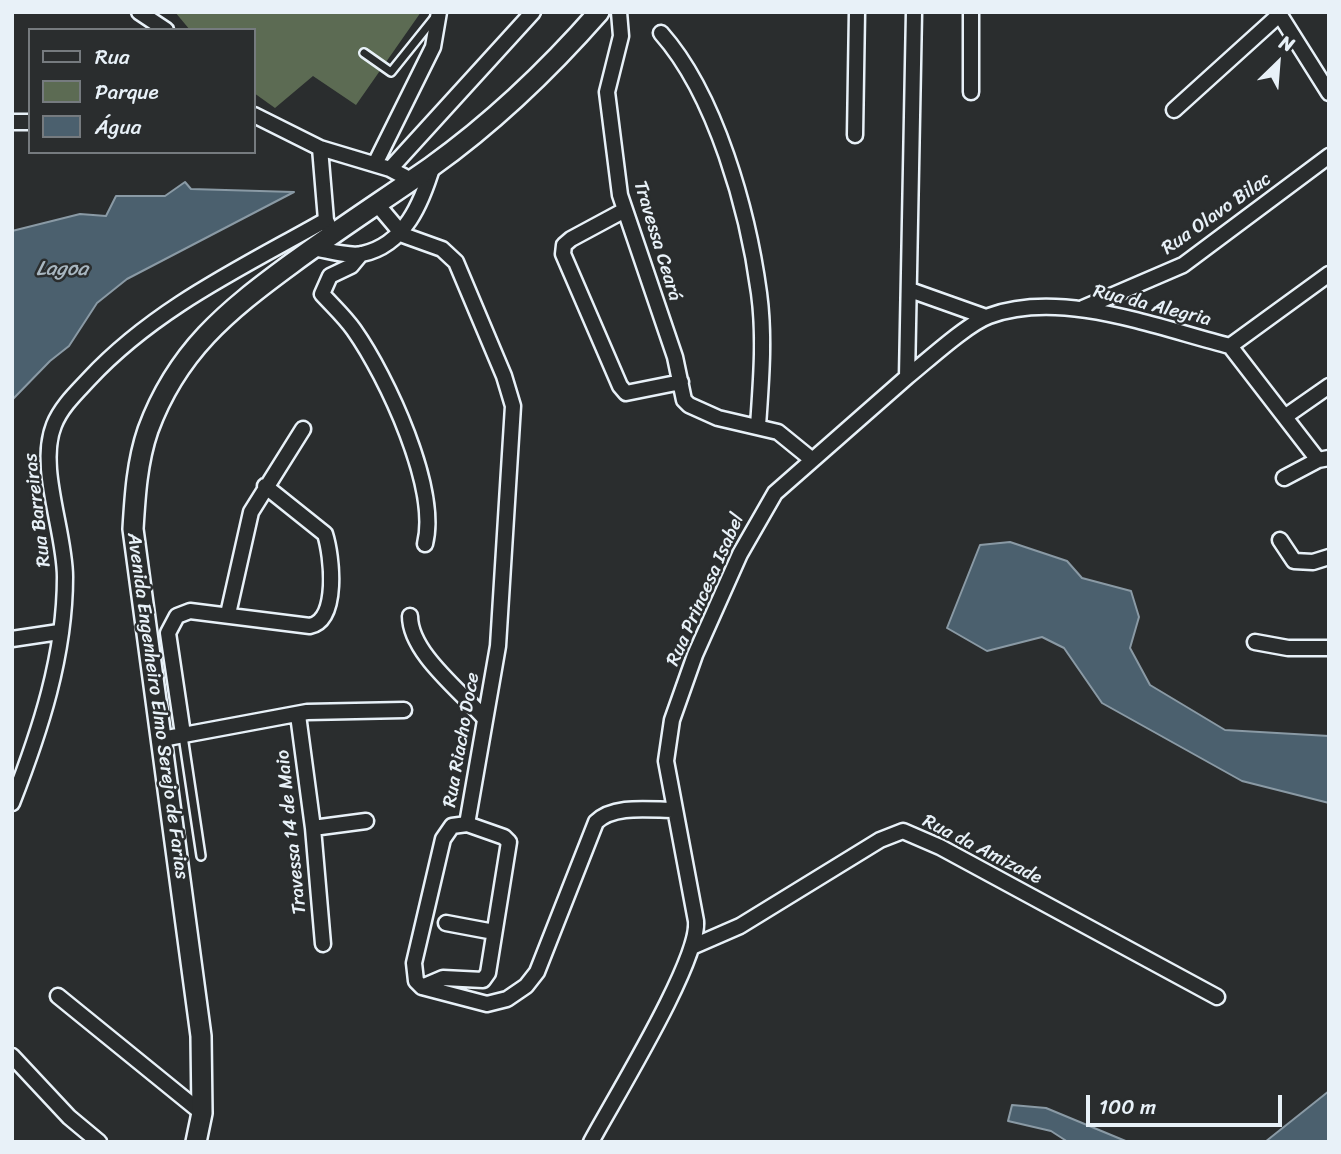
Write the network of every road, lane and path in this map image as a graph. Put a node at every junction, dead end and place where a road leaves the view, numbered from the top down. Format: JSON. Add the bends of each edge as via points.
{"nodes":[{"id":1,"x":139,"y":12,"type":"edge"},
{"id":2,"x":438,"y":12,"type":"edge"},
{"id":3,"x":533,"y":12,"type":"edge"},
{"id":4,"x":599,"y":12,"type":"edge"},
{"id":5,"x":619,"y":12,"type":"edge"},
{"id":6,"x":857,"y":12,"type":"edge"},
{"id":7,"x":914,"y":12,"type":"edge"},
{"id":8,"x":971,"y":12,"type":"edge"},
{"id":9,"x":1279,"y":14,"type":"edge"},
{"id":10,"x":163,"y":28,"type":"edge"},
{"id":11,"x":661,"y":33,"type":"dead end"},
{"id":12,"x":364,"y":52,"type":"dead end"},
{"id":13,"x":971,"y":92,"type":"dead end"},
{"id":14,"x":1329,"y":93,"type":"edge"},
{"id":15,"x":1174,"y":110,"type":"dead end"},
{"id":16,"x":256,"y":117,"type":"edge"},
{"id":17,"x":855,"y":135,"type":"dead end"},
{"id":18,"x":320,"y":148,"type":"junction"},
{"id":19,"x":1329,"y":156,"type":"edge"},
{"id":20,"x":375,"y":164,"type":"junction"},
{"id":21,"x":433,"y":165,"type":"junction"},
{"id":22,"x":390,"y":169,"type":"junction"},
{"id":23,"x":411,"y":180,"type":"junction"},
{"id":24,"x":376,"y":203,"type":"junction"},
{"id":25,"x":624,"y":211,"type":"junction"},
{"id":26,"x":329,"y":227,"type":"junction"},
{"id":27,"x":400,"y":232,"type":"junction"},
{"id":28,"x":313,"y":248,"type":"junction"},
{"id":29,"x":360,"y":254,"type":"junction"},
{"id":30,"x":1329,"y":274,"type":"edge"},
{"id":31,"x":910,"y":290,"type":"junction"},
{"id":32,"x":1083,"y":308,"type":"junction"},
{"id":33,"x":986,"y":317,"type":"junction"},
{"id":34,"x":1230,"y":346,"type":"junction"},
{"id":35,"x":907,"y":376,"type":"junction"},
{"id":36,"x":681,"y":382,"type":"junction"},
{"id":37,"x":1329,"y":386,"type":"edge"},
{"id":38,"x":1286,"y":416,"type":"junction"},
{"id":39,"x":758,"y":426,"type":"junction"},
{"id":40,"x":303,"y":429,"type":"dead end"},
{"id":41,"x":810,"y":458,"type":"junction"},
{"id":42,"x":1323,"y":459,"type":"edge"},
{"id":43,"x":1284,"y":478,"type":"dead end"},
{"id":44,"x":265,"y":486,"type":"junction"},
{"id":45,"x":1280,"y":540,"type":"dead end"},
{"id":46,"x":425,"y":544,"type":"dead end"},
{"id":47,"x":1329,"y":557,"type":"edge"},
{"id":48,"x":228,"y":614,"type":"junction"},
{"id":49,"x":410,"y":615,"type":"dead end"},
{"id":50,"x":60,"y":632,"type":"junction"},
{"id":51,"x":14,"y":637,"type":"edge"},
{"id":52,"x":1255,"y":642,"type":"dead end"},
{"id":53,"x":1329,"y":648,"type":"edge"},
{"id":54,"x":404,"y":710,"type":"dead end"},
{"id":55,"x":298,"y":715,"type":"junction"},
{"id":56,"x":485,"y":719,"type":"junction"},
{"id":57,"x":183,"y":734,"type":"junction"},
{"id":58,"x":162,"y":739,"type":"junction"},
{"id":59,"x":12,"y":803,"type":"edge"},
{"id":60,"x":675,"y":810,"type":"junction"},
{"id":61,"x":366,"y":821,"type":"dead end"},
{"id":62,"x":467,"y":824,"type":"junction"},
{"id":63,"x":313,"y":828,"type":"junction"},
{"id":64,"x":201,"y":856,"type":"dead end"},
{"id":65,"x":446,"y":923,"type":"dead end"},
{"id":66,"x":494,"y":932,"type":"junction"},
{"id":67,"x":323,"y":944,"type":"dead end"},
{"id":68,"x":694,"y":946,"type":"junction"},
{"id":69,"x":422,"y":987,"type":"junction"},
{"id":70,"x":58,"y":996,"type":"dead end"},
{"id":71,"x":1217,"y":997,"type":"dead end"},
{"id":72,"x":12,"y":1056,"type":"edge"},
{"id":73,"x":202,"y":1113,"type":"junction"},
{"id":74,"x":99,"y":1142,"type":"edge"},
{"id":75,"x":196,"y":1142,"type":"edge"},
{"id":76,"x":591,"y":1142,"type":"edge"}],
"edges":[{"from":1,"to":10,"type":"street"},
{"from":2,"to":12,"type":"lane","via":[[391,72]]},
{"from":2,"to":20,"type":"street","via":[[433,47]]},
{"from":3,"to":22,"type":"street"},
{"from":4,"to":21,"type":"main road","name":"Avenida Engenheiro Elmo Serejo de Farias","via":[[517,98]]},
{"from":5,"to":25,"type":"street","name":"Travessa Ceará","via":[[621,36],[607,92]]},
{"from":6,"to":17,"type":"street"},
{"from":7,"to":31,"type":"street"},
{"from":8,"to":13,"type":"street"},
{"from":9,"to":14,"type":"street"},
{"from":9,"to":15,"type":"street"},
{"from":11,"to":39,"type":"street","via":[[699,87],[745,220],[759,294],[763,359]]},
{"from":16,"to":18,"type":"street"},
{"from":18,"to":20,"type":"street"},
{"from":18,"to":26,"type":"street"},
{"from":19,"to":32,"type":"street","name":"Rua Olavo Bilac","via":[[1184,265]]},
{"from":20,"to":22,"type":"street"},
{"from":21,"to":23,"type":"main road","name":"Avenida Engenheiro Elmo Serejo de Farias"},
{"from":21,"to":27,"type":"street","via":[[419,207]]},
{"from":22,"to":23,"type":"street"},
{"from":23,"to":24,"type":"main road","name":"Avenida Engenheiro Elmo Serejo de Farias"},
{"from":24,"to":26,"type":"main road","name":"Avenida Engenheiro Elmo Serejo de Farias"},
{"from":24,"to":27,"type":"street","name":"Rua Riacho Doce"},
{"from":25,"to":36,"type":"street","name":"Travessa Ceará"},
{"from":25,"to":36,"type":"street","via":[[572,239],[562,254],[625,393]]},
{"from":26,"to":28,"type":"main road","name":"Avenida Engenheiro Elmo Serejo de Farias"},
{"from":26,"to":50,"type":"street","name":"Rua Barreiras","via":[[167,310],[102,365],[61,412],[49,442],[65,576]]},
{"from":27,"to":29,"type":"street"},
{"from":27,"to":56,"type":"street","name":"Rua Riacho Doce","via":[[442,249],[456,262],[512,397],[498,646]]},
{"from":28,"to":29,"type":"street"},
{"from":28,"to":58,"type":"main road","name":"Avenida Engenheiro Elmo Serejo de Farias","via":[[232,308],[194,346],[173,376],[148,431],[136,479],[132,529]]},
{"from":29,"to":46,"type":"street","via":[[351,266],[330,276],[322,294],[368,352],[407,432],[425,498]]},
{"from":30,"to":34,"type":"street","name":"Rua da Alegria"},
{"from":31,"to":33,"type":"street"},
{"from":31,"to":35,"type":"street"},
{"from":32,"to":33,"type":"street","name":"Rua da Alegria","via":[[1016,309]]},
{"from":32,"to":34,"type":"street","name":"Rua da Alegria"},
{"from":33,"to":35,"type":"street","name":"Rua da Alegria"},
{"from":34,"to":38,"type":"street"},
{"from":35,"to":41,"type":"street","name":"Rua Princesa Isabel"},
{"from":36,"to":39,"type":"street","name":"Travessa Ceará","via":[[689,405],[718,418]]},
{"from":37,"to":38,"type":"street"},
{"from":38,"to":42,"type":"street"},
{"from":39,"to":41,"type":"street","name":"Travessa Ceará","via":[[778,432]]},
{"from":40,"to":44,"type":"street"},
{"from":41,"to":60,"type":"street","name":"Rua Princesa Isabel","via":[[765,506],[695,655],[667,739]]},
{"from":42,"to":43,"type":"street"},
{"from":44,"to":48,"type":"street","via":[[248,523]]},
{"from":44,"to":48,"type":"street","via":[[326,534],[331,575],[327,614],[322,622],[310,626]]},
{"from":45,"to":47,"type":"street","via":[[1294,561]]},
{"from":48,"to":57,"type":"street","via":[[190,611],[172,622],[169,640]]},
{"from":49,"to":56,"type":"street","via":[[419,648]]},
{"from":50,"to":51,"type":"street"},
{"from":50,"to":59,"type":"street","name":"Rua Barreiras","via":[[44,716]]},
{"from":52,"to":53,"type":"street"},
{"from":54,"to":55,"type":"street"},
{"from":55,"to":57,"type":"street"},
{"from":55,"to":63,"type":"street","name":"Travessa 14 de Maio"},
{"from":56,"to":62,"type":"street","name":"Rua Riacho Doce"},
{"from":57,"to":58,"type":"street"},
{"from":57,"to":64,"type":"lane"},
{"from":58,"to":73,"type":"main road","name":"Avenida Engenheiro Elmo Serejo de Farias","via":[[201,1036]]},
{"from":60,"to":68,"type":"street","name":"Rua Princesa Isabel","via":[[696,921]]},
{"from":60,"to":69,"type":"street","via":[[620,811],[596,822],[537,972],[514,995],[487,1004]]},
{"from":61,"to":63,"type":"street"},
{"from":62,"to":66,"type":"street","via":[[509,842]]},
{"from":62,"to":69,"type":"street","name":"Rua Riacho Doce","via":[[446,831],[439,850],[414,963],[416,981]]},
{"from":63,"to":67,"type":"street","name":"Travessa 14 de Maio"},
{"from":65,"to":66,"type":"street"},
{"from":66,"to":69,"type":"street","via":[[486,978],[443,978]]},
{"from":68,"to":71,"type":"street","name":"Rua da Amizade","via":[[740,926],[903,831]]},
{"from":68,"to":76,"type":"street"},
{"from":70,"to":73,"type":"street"},
{"from":72,"to":74,"type":"street"},
{"from":73,"to":75,"type":"main road","name":"Avenida Engenheiro Elmo Serejo de Farias"}]}
